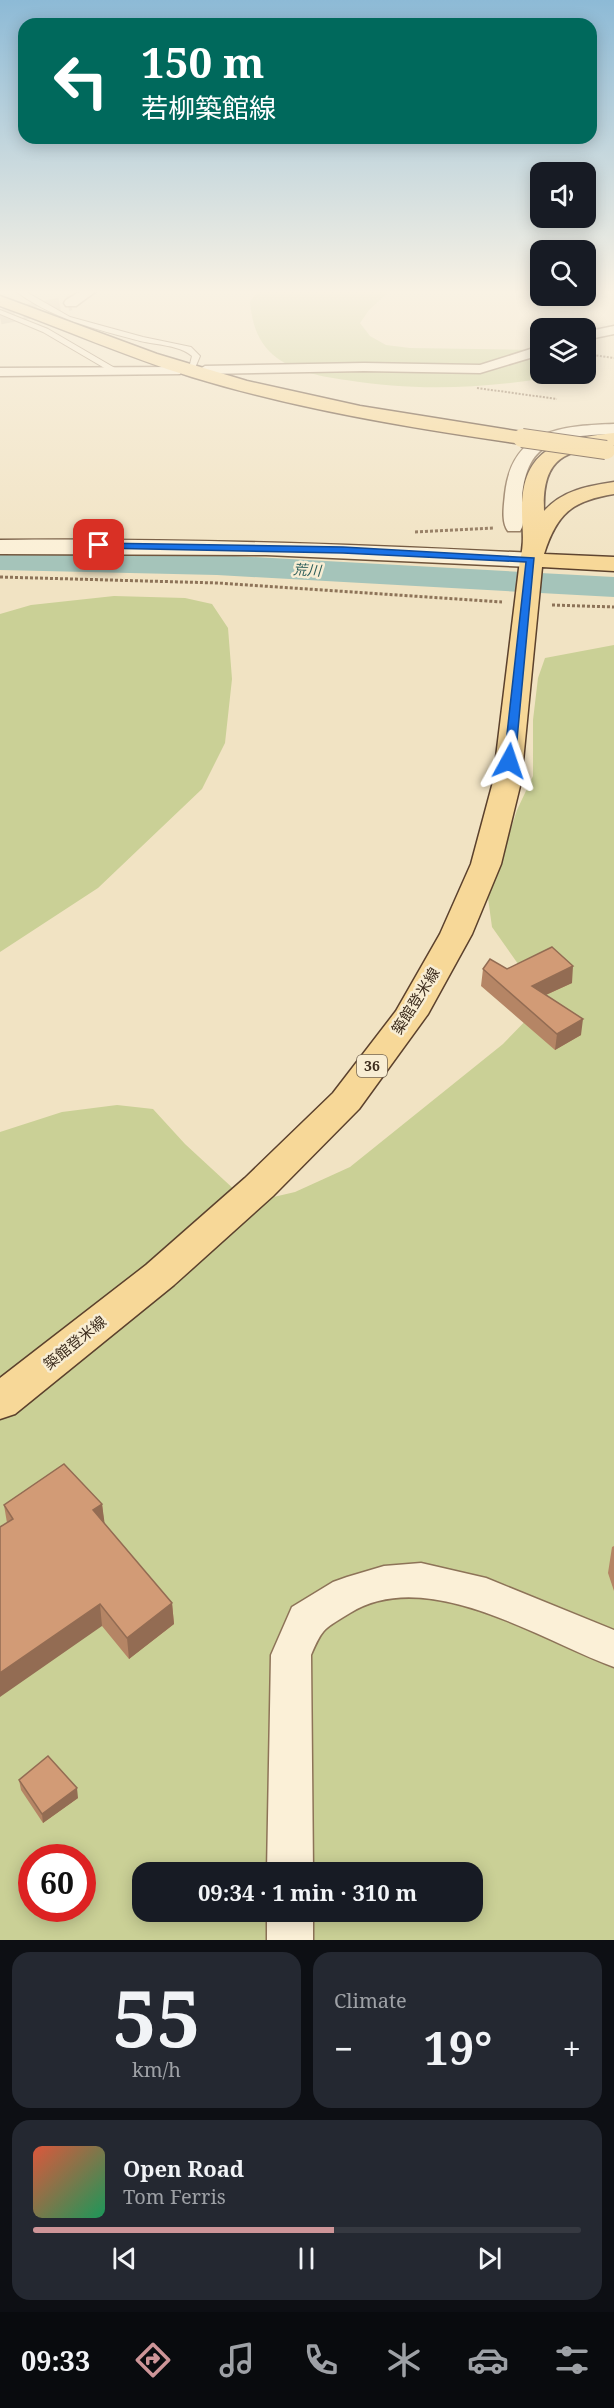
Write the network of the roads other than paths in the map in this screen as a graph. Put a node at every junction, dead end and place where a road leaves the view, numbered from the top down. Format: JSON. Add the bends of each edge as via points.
{"nodes":[{"id":1,"x":224,"y":380,"type":"edge"},
{"id":2,"x":614,"y":429,"type":"edge"},
{"id":3,"x":611,"y":447,"type":"edge"},
{"id":4,"x":614,"y":488,"type":"edge"},
{"id":5,"x":514,"y":527,"type":"dead end"},
{"id":6,"x":0,"y":547,"type":"edge"},
{"id":7,"x":614,"y":564,"type":"edge"},
{"id":8,"x":530,"y":575,"type":"junction"},
{"id":9,"x":0,"y":1402,"type":"edge"},
{"id":10,"x":614,"y":1649,"type":"edge"},
{"id":11,"x":290,"y":1862,"type":"edge"},
{"id":12,"x":290,"y":1922,"type":"edge"},
{"id":13,"x":290,"y":1940,"type":"edge"}],
"edges":[{"from":1,"to":3,"type":"main road","bridge":true,"via":[[399,420]]},
{"from":2,"to":5,"type":"street","via":[[548,437],[525,456],[512,499]]},
{"from":3,"to":8,"type":"main road","via":[[565,448],[542,461],[531,501]]},
{"from":4,"to":8,"type":"main road","via":[[575,496],[557,505]]},
{"from":6,"to":8,"type":"main road","via":[[263,547]]},
{"from":7,"to":8,"type":"main road"},
{"from":8,"to":9,"type":"main road","name":"築館登米線","number":"36","via":[[507,782],[486,864],[456,934],[411,1014],[346,1101],[260,1187],[160,1275]]},
{"from":10,"to":11,"type":"street","via":[[486,1595],[421,1580],[384,1583],[347,1594],[306,1620],[291,1655]]},
{"from":12,"to":13,"type":"street"}]}
